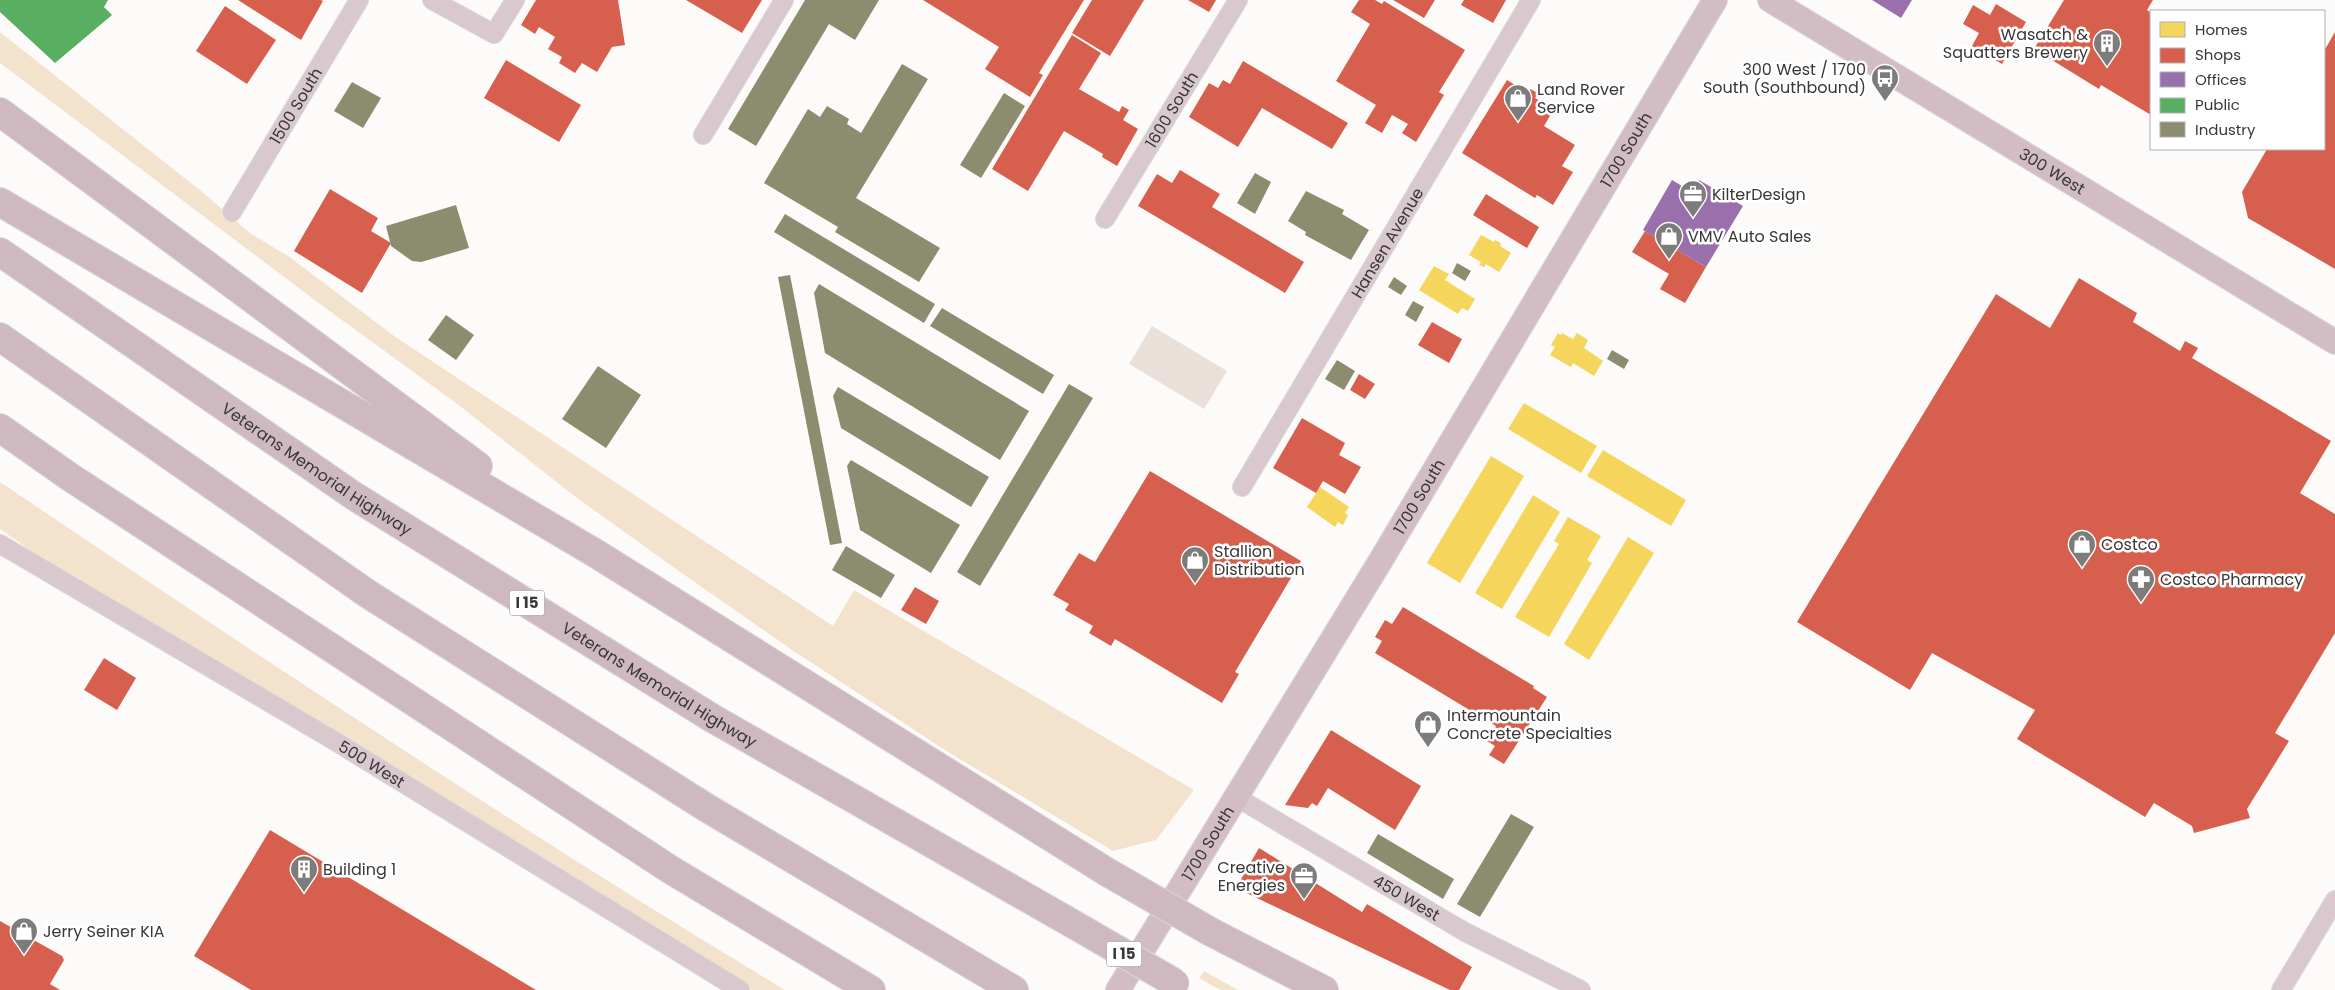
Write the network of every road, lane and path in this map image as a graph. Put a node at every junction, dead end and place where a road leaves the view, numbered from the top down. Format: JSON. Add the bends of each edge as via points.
{"nodes":[{"id":1,"x":359,"y":0,"type":"edge"},
{"id":2,"x":432,"y":0,"type":"edge"},
{"id":3,"x":515,"y":0,"type":"edge"},
{"id":4,"x":784,"y":0,"type":"edge"},
{"id":5,"x":1238,"y":0,"type":"edge"},
{"id":6,"x":1531,"y":0,"type":"edge"},
{"id":7,"x":1715,"y":0,"type":"edge"},
{"id":8,"x":1770,"y":0,"type":"edge"},
{"id":9,"x":0,"y":112,"type":"edge"},
{"id":10,"x":703,"y":135,"type":"dead end"},
{"id":11,"x":0,"y":202,"type":"edge"},
{"id":12,"x":232,"y":212,"type":"dead end"},
{"id":13,"x":1105,"y":220,"type":"dead end"},
{"id":14,"x":0,"y":252,"type":"edge"},
{"id":15,"x":0,"y":337,"type":"edge"},
{"id":16,"x":2335,"y":342,"type":"edge"},
{"id":17,"x":0,"y":428,"type":"edge"},
{"id":18,"x":0,"y":438,"type":"edge"},
{"id":19,"x":70,"y":477,"type":"junction"},
{"id":20,"x":1242,"y":487,"type":"dead end"},
{"id":21,"x":0,"y":544,"type":"edge"},
{"id":22,"x":596,"y":553,"type":"junction"},
{"id":23,"x":1236,"y":797,"type":"junction"},
{"id":24,"x":2335,"y":900,"type":"edge"},
{"id":25,"x":1181,"y":986,"type":"edge"},
{"id":26,"x":740,"y":990,"type":"edge"},
{"id":27,"x":871,"y":990,"type":"edge"},
{"id":28,"x":1014,"y":990,"type":"edge"},
{"id":29,"x":1118,"y":990,"type":"edge"},
{"id":30,"x":1324,"y":990,"type":"edge"},
{"id":31,"x":1581,"y":990,"type":"edge"},
{"id":32,"x":2281,"y":990,"type":"edge"}],
"edges":[{"from":1,"to":12,"type":"street","name":"1500 South"},
{"from":2,"to":3,"type":"street","via":[[494,34]]},
{"from":4,"to":10,"type":"street"},
{"from":5,"to":13,"type":"street","name":"1600 South"},
{"from":6,"to":20,"type":"street","name":"Hansen Avenue"},
{"from":7,"to":23,"type":"street","name":"1700 South"},
{"from":8,"to":16,"type":"street","name":"300 West"},
{"from":9,"to":22,"type":"highway"},
{"from":11,"to":22,"type":"highway"},
{"from":14,"to":25,"type":"highway","name":"Veterans Memorial Highway","number":"I 15","bridge":true,"via":[[363,501],[712,718]]},
{"from":15,"to":28,"type":"highway","via":[[368,594],[707,808]]},
{"from":17,"to":19,"type":"highway"},
{"from":18,"to":19,"type":"highway"},
{"from":19,"to":27,"type":"highway","via":[[671,870]]},
{"from":21,"to":26,"type":"street","name":"500 West","via":[[333,740]]},
{"from":22,"to":30,"type":"highway","bridge":true,"via":[[1107,872],[1211,932]]},
{"from":23,"to":29,"type":"street","name":"1700 South"},
{"from":23,"to":31,"type":"street","name":"450 West","via":[[1465,932]]},
{"from":24,"to":32,"type":"street"}]}
